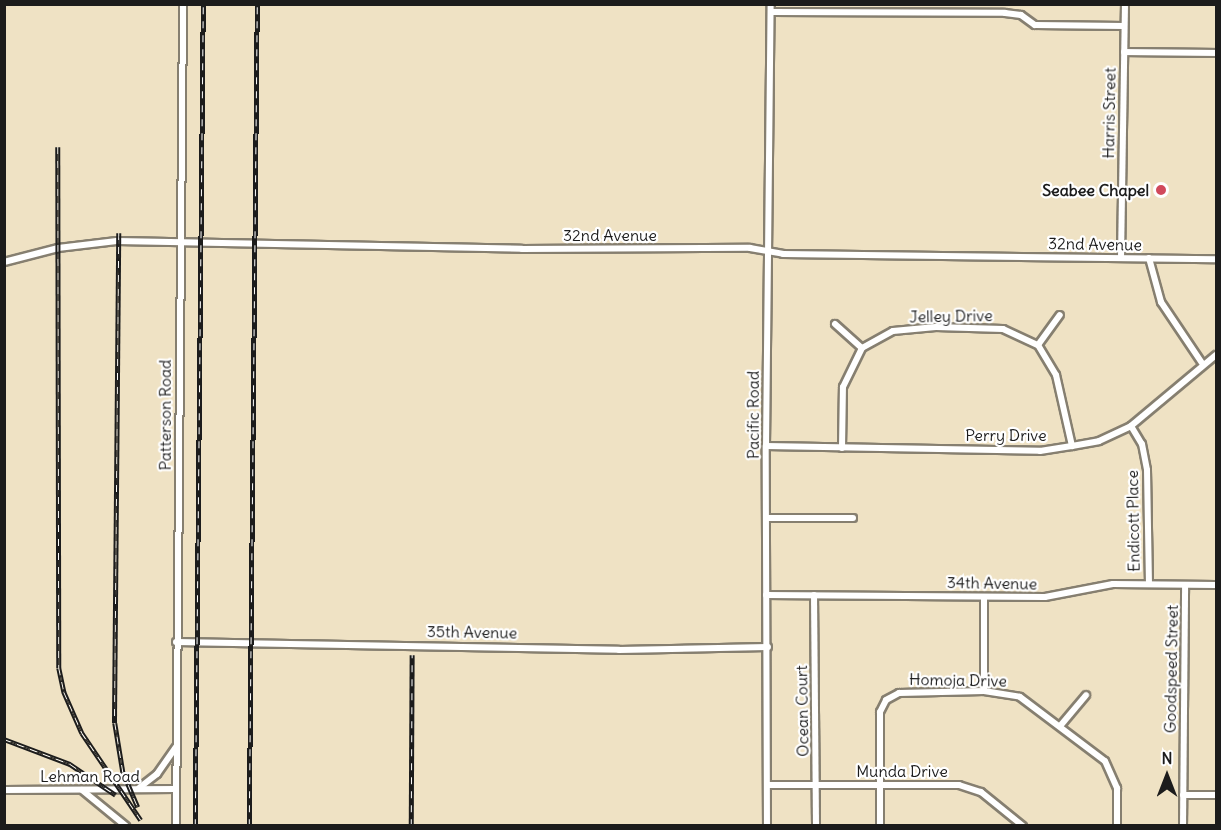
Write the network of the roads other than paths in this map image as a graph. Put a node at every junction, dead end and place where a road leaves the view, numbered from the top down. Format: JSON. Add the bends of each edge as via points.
{"nodes":[{"id":1,"x":183,"y":4,"type":"edge"},
{"id":2,"x":1125,"y":4,"type":"edge"},
{"id":3,"x":771,"y":8,"type":"edge"},
{"id":4,"x":1124,"y":26,"type":"junction"},
{"id":5,"x":1124,"y":52,"type":"junction"},
{"id":6,"x":1216,"y":52,"type":"edge"},
{"id":7,"x":179,"y":243,"type":"junction"},
{"id":8,"x":767,"y":252,"type":"junction"},
{"id":9,"x":1121,"y":258,"type":"junction"},
{"id":10,"x":1149,"y":258,"type":"junction"},
{"id":11,"x":1216,"y":259,"type":"edge"},
{"id":12,"x":4,"y":262,"type":"edge"},
{"id":13,"x":1060,"y":315,"type":"dead end"},
{"id":14,"x":835,"y":324,"type":"dead end"},
{"id":15,"x":1038,"y":345,"type":"junction"},
{"id":16,"x":862,"y":348,"type":"junction"},
{"id":17,"x":1216,"y":355,"type":"edge"},
{"id":18,"x":1202,"y":363,"type":"junction"},
{"id":19,"x":1131,"y":426,"type":"junction"},
{"id":20,"x":766,"y":446,"type":"junction"},
{"id":21,"x":1071,"y":446,"type":"junction"},
{"id":22,"x":842,"y":448,"type":"junction"},
{"id":23,"x":766,"y":518,"type":"junction"},
{"id":24,"x":853,"y":518,"type":"dead end"},
{"id":25,"x":1149,"y":584,"type":"junction"},
{"id":26,"x":1185,"y":585,"type":"junction"},
{"id":27,"x":1216,"y":585,"type":"edge"},
{"id":28,"x":766,"y":595,"type":"junction"},
{"id":29,"x":814,"y":595,"type":"junction"},
{"id":30,"x":984,"y":597,"type":"junction"},
{"id":31,"x":176,"y":642,"type":"junction"},
{"id":32,"x":768,"y":647,"type":"junction"},
{"id":33,"x":984,"y":692,"type":"junction"},
{"id":34,"x":1086,"y":695,"type":"dead end"},
{"id":35,"x":1060,"y":725,"type":"junction"},
{"id":36,"x":176,"y":747,"type":"junction"},
{"id":37,"x":768,"y":784,"type":"junction"},
{"id":38,"x":816,"y":785,"type":"junction"},
{"id":39,"x":880,"y":785,"type":"junction"},
{"id":40,"x":4,"y":789,"type":"edge"},
{"id":41,"x":138,"y":789,"type":"junction"},
{"id":42,"x":176,"y":789,"type":"junction"},
{"id":43,"x":82,"y":790,"type":"junction"},
{"id":44,"x":1183,"y":795,"type":"junction"},
{"id":45,"x":1216,"y":795,"type":"edge"},
{"id":46,"x":126,"y":825,"type":"edge"},
{"id":47,"x":176,"y":825,"type":"edge"},
{"id":48,"x":767,"y":825,"type":"edge"},
{"id":49,"x":816,"y":825,"type":"edge"},
{"id":50,"x":880,"y":825,"type":"edge"},
{"id":51,"x":1023,"y":825,"type":"edge"},
{"id":52,"x":1117,"y":825,"type":"edge"},
{"id":53,"x":1183,"y":825,"type":"edge"}],
"edges":[{"from":1,"to":7,"type":"street","name":"Patterson Road"},
{"from":2,"to":4,"type":"street","name":"Harris Street"},
{"from":3,"to":4,"type":"street","via":[[1019,14],[1035,25]]},
{"from":3,"to":8,"type":"street","name":"Pacific Road"},
{"from":4,"to":5,"type":"street","name":"Harris Street"},
{"from":5,"to":6,"type":"street"},
{"from":5,"to":9,"type":"street","name":"Harris Street"},
{"from":7,"to":8,"type":"street","name":"32nd Avenue","via":[[750,248]]},
{"from":7,"to":12,"type":"street","name":"32nd Avenue","via":[[90,244]]},
{"from":7,"to":31,"type":"street","name":"Patterson Road"},
{"from":8,"to":9,"type":"street","name":"32nd Avenue"},
{"from":8,"to":20,"type":"street","name":"Pacific Road"},
{"from":9,"to":10,"type":"street","name":"32nd Avenue"},
{"from":10,"to":11,"type":"street","name":"32nd Avenue"},
{"from":10,"to":18,"type":"street","via":[[1161,302]]},
{"from":13,"to":15,"type":"street"},
{"from":14,"to":16,"type":"street"},
{"from":15,"to":16,"type":"street","name":"Jelley Drive","via":[[1003,329],[936,327],[893,331]]},
{"from":15,"to":21,"type":"street","via":[[1056,375]]},
{"from":16,"to":22,"type":"street","via":[[843,387]]},
{"from":17,"to":18,"type":"street","name":"Perry Drive"},
{"from":18,"to":19,"type":"street","name":"Perry Drive"},
{"from":19,"to":21,"type":"street","name":"Perry Drive","via":[[1099,441]]},
{"from":19,"to":25,"type":"street","name":"Endicott Place","via":[[1142,444],[1147,470]]},
{"from":20,"to":22,"type":"street","name":"Perry Drive"},
{"from":20,"to":23,"type":"street","name":"Pacific Road"},
{"from":21,"to":22,"type":"street","name":"Perry Drive","via":[[1040,451]]},
{"from":23,"to":24,"type":"street"},
{"from":23,"to":28,"type":"street","name":"Pacific Road"},
{"from":25,"to":26,"type":"street","name":"34th Avenue"},
{"from":25,"to":30,"type":"street","name":"34th Avenue","via":[[1101,586],[1050,597]]},
{"from":26,"to":27,"type":"street","name":"34th Avenue"},
{"from":26,"to":44,"type":"street","name":"Goodspeed Street"},
{"from":28,"to":29,"type":"street","name":"34th Avenue"},
{"from":28,"to":32,"type":"street","name":"Pacific Road"},
{"from":29,"to":30,"type":"street","name":"34th Avenue"},
{"from":29,"to":38,"type":"street","name":"Ocean Court"},
{"from":30,"to":33,"type":"street"},
{"from":31,"to":32,"type":"street","name":"35th Avenue","via":[[619,650]]},
{"from":31,"to":36,"type":"street","name":"Patterson Road"},
{"from":32,"to":37,"type":"street","name":"Pacific Road"},
{"from":33,"to":35,"type":"street","name":"Homoja Drive","via":[[1013,694]]},
{"from":33,"to":39,"type":"street","name":"Homoja Drive","via":[[889,696],[880,712]]},
{"from":34,"to":35,"type":"street"},
{"from":35,"to":52,"type":"street","name":"Homoja Drive","via":[[1111,769],[1117,788]]},
{"from":36,"to":41,"type":"street","via":[[156,774]]},
{"from":36,"to":42,"type":"street","name":"Patterson Road"},
{"from":37,"to":38,"type":"street","name":"Munda Drive"},
{"from":37,"to":48,"type":"street","name":"Pacific Road"},
{"from":38,"to":39,"type":"street","name":"Munda Drive"},
{"from":38,"to":49,"type":"street","name":"Ocean Court"},
{"from":39,"to":50,"type":"street","name":"Homoja Drive"},
{"from":39,"to":51,"type":"street","name":"Munda Drive","via":[[969,787]]},
{"from":40,"to":43,"type":"street","name":"Lehman Road"},
{"from":41,"to":42,"type":"street","name":"Lehman Road"},
{"from":41,"to":43,"type":"street","name":"Lehman Road"},
{"from":42,"to":47,"type":"street","name":"Patterson Road"},
{"from":43,"to":46,"type":"street"},
{"from":44,"to":45,"type":"street"},
{"from":44,"to":53,"type":"street","name":"Goodspeed Street"}]}
